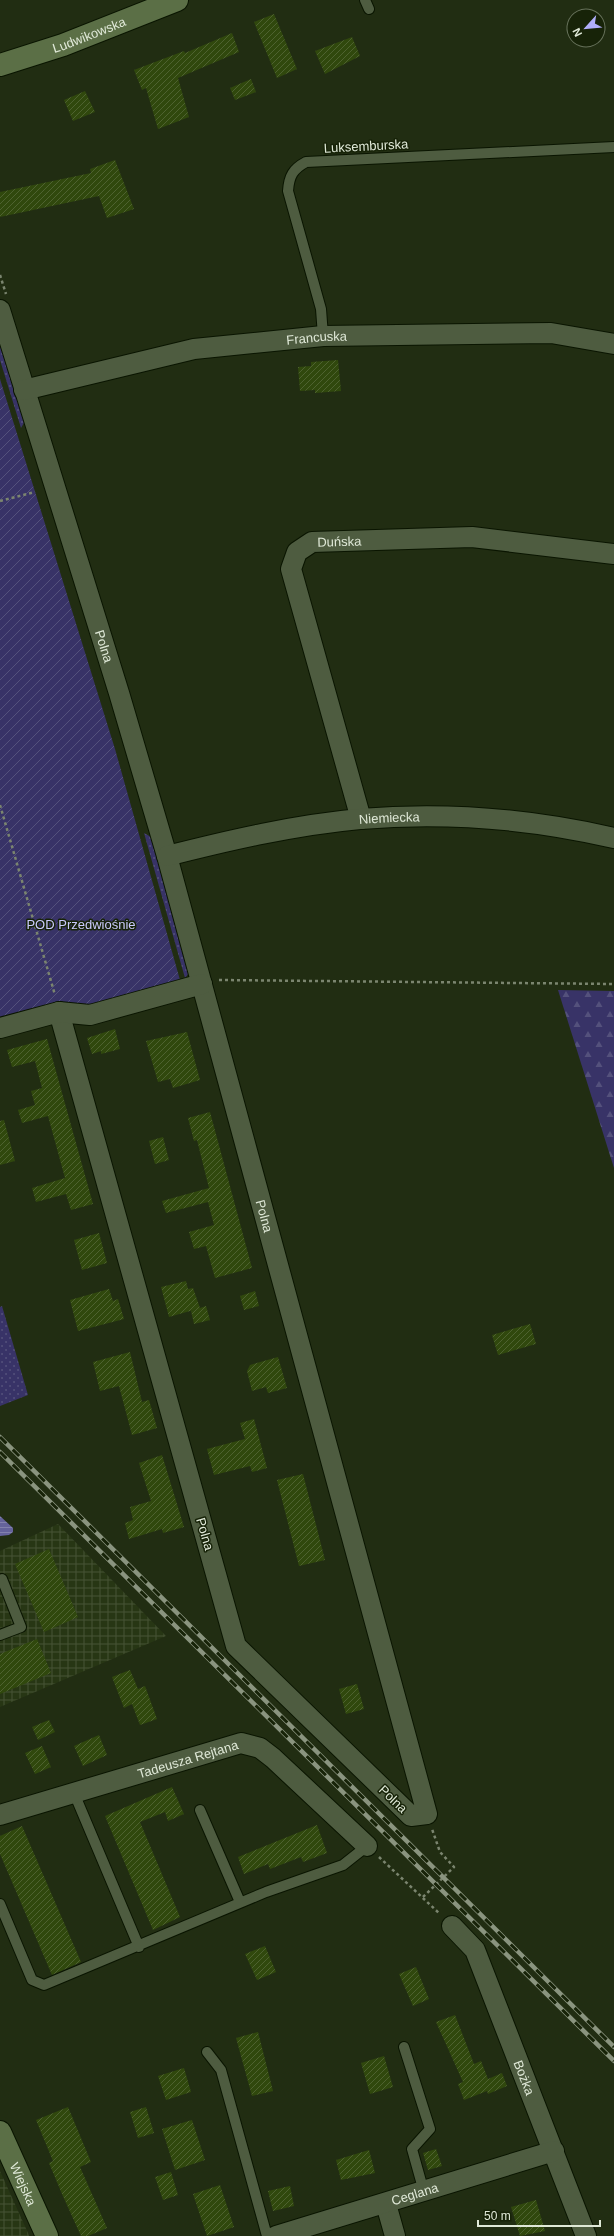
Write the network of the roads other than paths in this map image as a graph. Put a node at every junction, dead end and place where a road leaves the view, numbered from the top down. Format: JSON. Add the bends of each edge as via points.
{"nodes":[{"id":1,"x":177,"y":0,"type":"edge"},
{"id":2,"x":0,"y":65,"type":"edge"},
{"id":3,"x":614,"y":147,"type":"edge"},
{"id":4,"x":0,"y":310,"type":"edge"},
{"id":5,"x":323,"y":336,"type":"junction"},
{"id":6,"x":614,"y":344,"type":"edge"},
{"id":7,"x":24,"y":390,"type":"junction"},
{"id":8,"x":614,"y":554,"type":"edge"},
{"id":9,"x":361,"y":819,"type":"junction"},
{"id":10,"x":614,"y":838,"type":"edge"},
{"id":11,"x":167,"y":856,"type":"junction"},
{"id":12,"x":202,"y":984,"type":"junction"},
{"id":13,"x":57,"y":1004,"type":"junction"},
{"id":14,"x":0,"y":1028,"type":"edge"},
{"id":15,"x":0,"y":1580,"type":"edge"},
{"id":16,"x":0,"y":1635,"type":"edge"},
{"id":17,"x":74,"y":1793,"type":"junction"},
{"id":18,"x":200,"y":1810,"type":"dead end"},
{"id":19,"x":0,"y":1815,"type":"edge"},
{"id":20,"x":367,"y":1846,"type":"joint"},
{"id":21,"x":240,"y":1902,"type":"junction"},
{"id":22,"x":0,"y":1904,"type":"edge"},
{"id":23,"x":452,"y":1926,"type":"road end"},
{"id":24,"x":139,"y":1947,"type":"junction"},
{"id":25,"x":404,"y":2047,"type":"dead end"},
{"id":26,"x":207,"y":2052,"type":"dead end"},
{"id":27,"x":0,"y":2132,"type":"edge"},
{"id":28,"x":554,"y":2151,"type":"junction"},
{"id":29,"x":424,"y":2192,"type":"junction"},
{"id":30,"x":386,"y":2204,"type":"junction"},
{"id":31,"x":47,"y":2236,"type":"edge"},
{"id":32,"x":267,"y":2236,"type":"edge"},
{"id":33,"x":276,"y":2236,"type":"edge"},
{"id":34,"x":395,"y":2236,"type":"edge"},
{"id":35,"x":586,"y":2236,"type":"edge"}],
"edges":[{"from":1,"to":2,"type":"street","name":"Ludwikowska","via":[[42,53]]},
{"from":3,"to":5,"type":"lane","name":"Luksemburska","via":[[306,162],[295,168],[288,179],[288,191],[321,309]]},
{"from":4,"to":7,"type":"street","name":"Polna"},
{"from":5,"to":6,"type":"street","name":"Francuska","via":[[551,333]]},
{"from":5,"to":7,"type":"street","name":"Francuska","via":[[194,348]]},
{"from":7,"to":11,"type":"street","name":"Polna"},
{"from":8,"to":9,"type":"street","name":"Duńska","via":[[472,537],[312,542],[297,552],[291,569]]},
{"from":9,"to":10,"type":"street","name":"Niemiecka","via":[[444,817],[521,822]]},
{"from":9,"to":11,"type":"street","name":"Niemiecka","via":[[280,831]]},
{"from":11,"to":12,"type":"street","name":"Polna"},
{"from":12,"to":13,"type":"street","via":[[90,1015]]},
{"from":12,"to":13,"type":"street","name":"Polna","via":[[427,1814],[411,1816],[236,1646]]},
{"from":13,"to":14,"type":"street"},
{"from":15,"to":16,"type":"lane","via":[[2,1579],[21,1627]]},
{"from":17,"to":19,"type":"street","name":"Tadeusza Rejtana"},
{"from":17,"to":20,"type":"street","name":"Tadeusza Rejtana","via":[[241,1743],[260,1748],[273,1758]]},
{"from":17,"to":24,"type":"lane"},
{"from":18,"to":21,"type":"lane"},
{"from":20,"to":21,"type":"lane","via":[[343,1865]]},
{"from":21,"to":24,"type":"lane"},
{"from":22,"to":24,"type":"lane","via":[[32,1980],[44,1985]]},
{"from":23,"to":28,"type":"street","name":"Bożka","via":[[475,1950]]},
{"from":25,"to":29,"type":"lane","via":[[430,2129],[412,2149]]},
{"from":26,"to":32,"type":"lane","via":[[221,2070]]},
{"from":27,"to":31,"type":"street","name":"Wiejska"},
{"from":28,"to":29,"type":"street","name":"Ceglana"},
{"from":28,"to":35,"type":"street","name":"Bożka"},
{"from":29,"to":30,"type":"street","name":"Ceglana"},
{"from":30,"to":33,"type":"street","name":"Ceglana"},
{"from":30,"to":34,"type":"street"}]}
